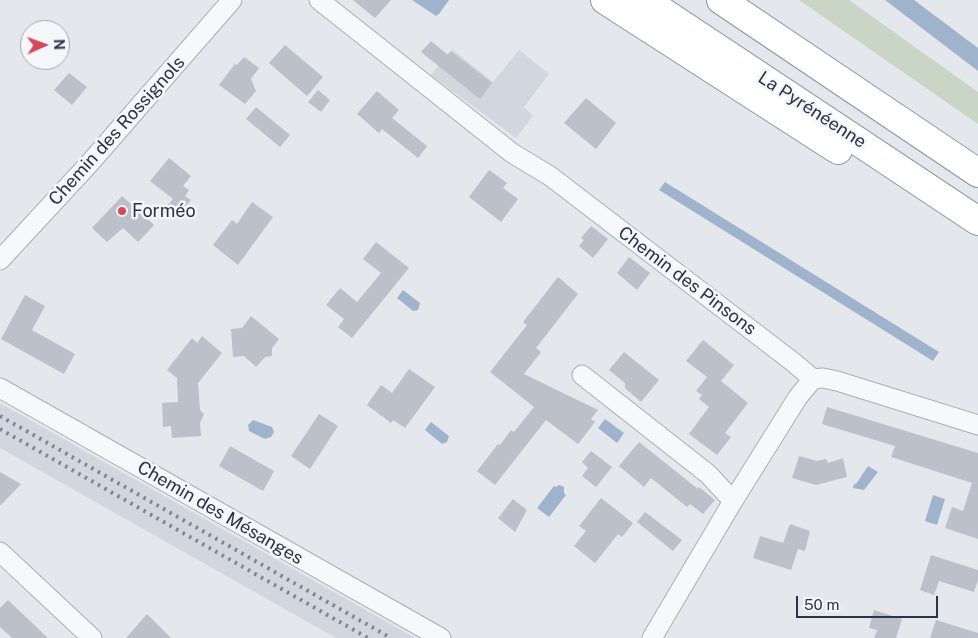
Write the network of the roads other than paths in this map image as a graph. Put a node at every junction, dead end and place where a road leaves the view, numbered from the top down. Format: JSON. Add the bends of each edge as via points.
{"nodes":[{"id":1,"x":319,"y":0,"type":"edge"},
{"id":2,"x":605,"y":0,"type":"edge"},
{"id":3,"x":646,"y":0,"type":"edge"},
{"id":4,"x":721,"y":0,"type":"edge"},
{"id":5,"x":228,"y":1,"type":"edge"},
{"id":6,"x":886,"y":159,"type":"junction"},
{"id":7,"x":978,"y":173,"type":"edge"},
{"id":8,"x":978,"y":221,"type":"edge"},
{"id":9,"x":0,"y":260,"type":"edge"},
{"id":10,"x":582,"y":375,"type":"dead end"},
{"id":11,"x":813,"y":379,"type":"junction"},
{"id":12,"x":0,"y":388,"type":"edge"},
{"id":13,"x":978,"y":425,"type":"edge"},
{"id":14,"x":733,"y":501,"type":"junction"},
{"id":15,"x":0,"y":552,"type":"edge"},
{"id":16,"x":92,"y":638,"type":"edge"},
{"id":17,"x":441,"y":638,"type":"edge"},
{"id":18,"x":652,"y":638,"type":"edge"}],
"edges":[{"from":1,"to":11,"type":"street","name":"Chemin des Pinsons","via":[[512,152],[550,176]]},
{"from":2,"to":6,"type":"highway","via":[[857,162]]},
{"from":3,"to":6,"type":"highway","name":"La Pyrénéenne"},
{"from":4,"to":7,"type":"highway"},
{"from":5,"to":9,"type":"street","name":"Chemin des Rossignols","via":[[88,165]]},
{"from":6,"to":8,"type":"highway","name":"La Pyrénéenne"},
{"from":10,"to":14,"type":"street","via":[[708,474]]},
{"from":11,"to":13,"type":"street","via":[[837,381]]},
{"from":11,"to":14,"type":"street","via":[[798,397]]},
{"from":12,"to":17,"type":"street","name":"Chemin des Mésanges"},
{"from":14,"to":18,"type":"street"},
{"from":15,"to":16,"type":"street"}]}
